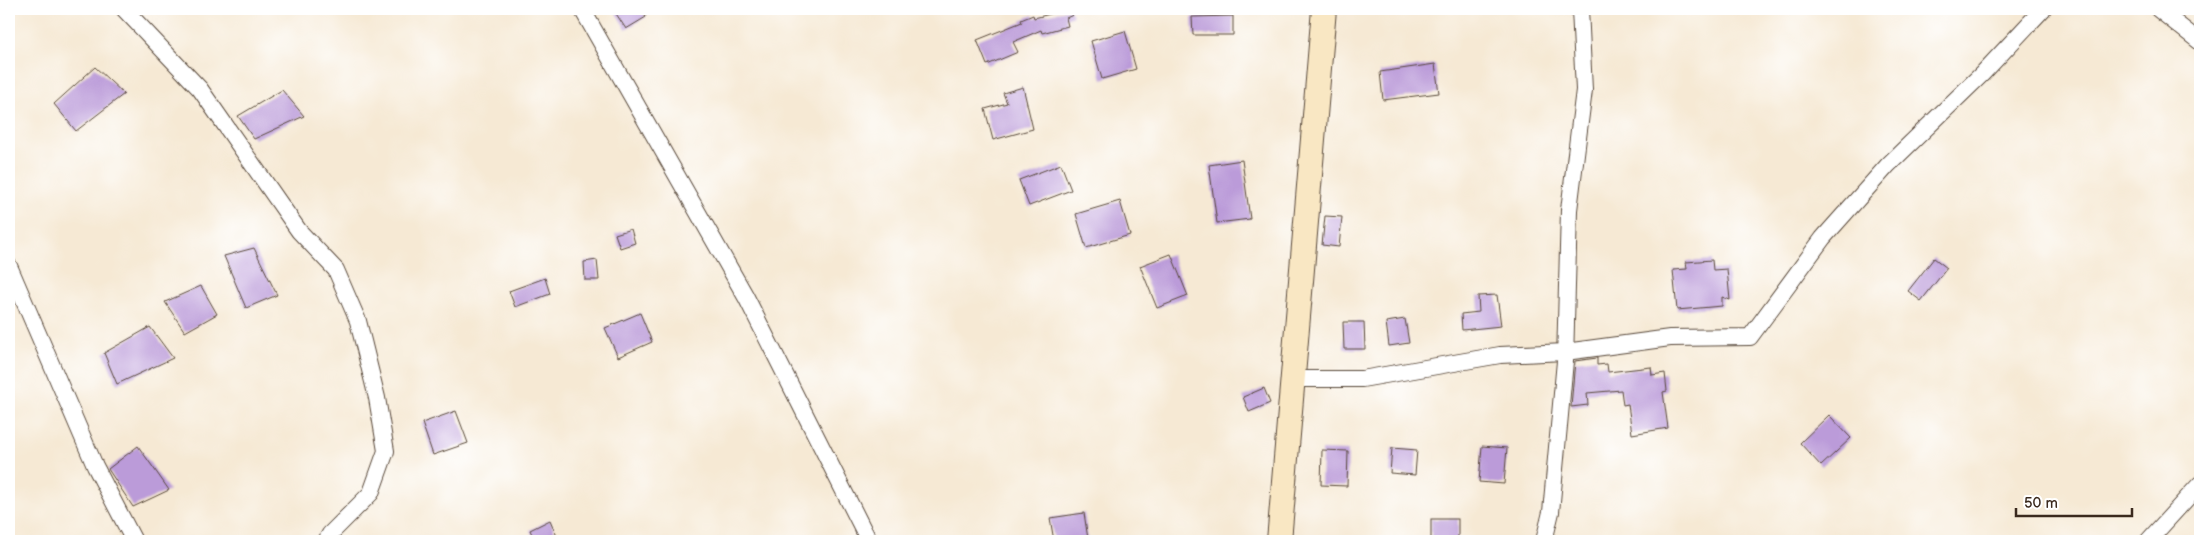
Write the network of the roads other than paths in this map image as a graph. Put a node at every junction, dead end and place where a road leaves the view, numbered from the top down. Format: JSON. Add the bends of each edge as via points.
{"nodes":[{"id":1,"x":124,"y":9,"type":"edge"},
{"id":2,"x":582,"y":9,"type":"edge"},
{"id":3,"x":1324,"y":9,"type":"edge"},
{"id":4,"x":1580,"y":9,"type":"edge"},
{"id":5,"x":2043,"y":9,"type":"edge"},
{"id":6,"x":2158,"y":9,"type":"edge"},
{"id":7,"x":2200,"y":42,"type":"edge"},
{"id":8,"x":9,"y":266,"type":"edge"},
{"id":9,"x":1565,"y":352,"type":"junction"},
{"id":10,"x":1294,"y":380,"type":"junction"},
{"id":11,"x":2200,"y":484,"type":"edge"},
{"id":12,"x":134,"y":541,"type":"edge"},
{"id":13,"x":326,"y":541,"type":"edge"},
{"id":14,"x":869,"y":541,"type":"edge"},
{"id":15,"x":1279,"y":541,"type":"edge"},
{"id":16,"x":1544,"y":541,"type":"edge"},
{"id":17,"x":2148,"y":541,"type":"edge"}],
"edges":[{"from":1,"to":13,"type":"street","via":[[200,89],[299,231],[336,270],[358,321],[386,451],[371,493]]},
{"from":2,"to":14,"type":"street","via":[[746,297]]},
{"from":3,"to":10,"type":"main road"},
{"from":4,"to":9,"type":"street","via":[[1584,90],[1569,210]]},
{"from":5,"to":9,"type":"street","via":[[1881,173],[1824,238],[1750,337],[1670,338]]},
{"from":6,"to":7,"type":"street"},
{"from":8,"to":12,"type":"street","via":[[95,466]]},
{"from":9,"to":10,"type":"street","via":[[1500,355],[1362,379]]},
{"from":9,"to":16,"type":"street","via":[[1551,512]]},
{"from":10,"to":15,"type":"main road"},
{"from":11,"to":17,"type":"street"}]}
